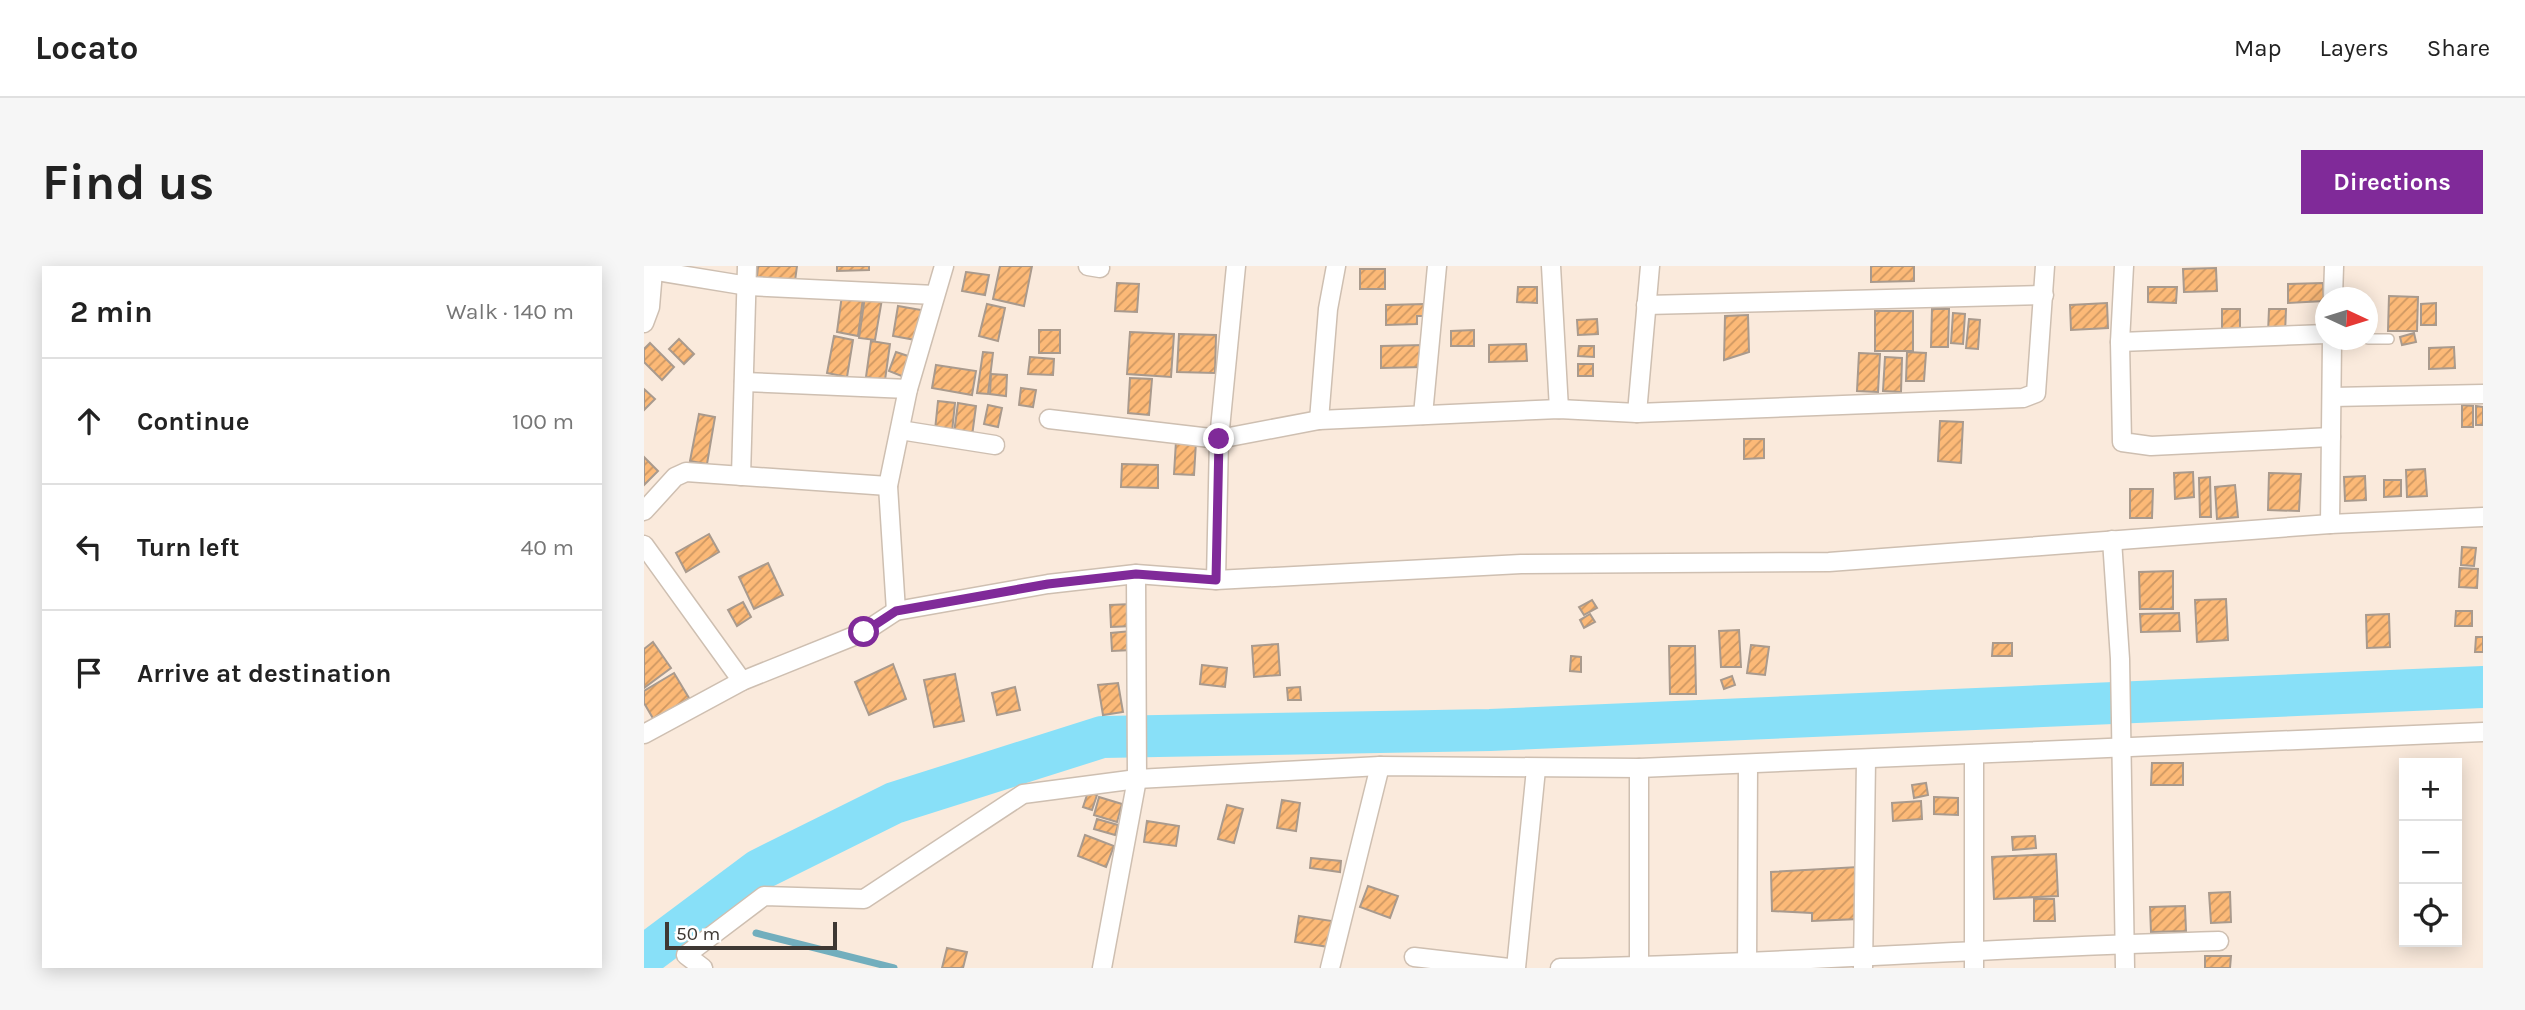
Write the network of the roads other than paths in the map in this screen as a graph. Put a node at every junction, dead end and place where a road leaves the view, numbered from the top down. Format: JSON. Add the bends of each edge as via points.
{"nodes":[{"id":1,"x":747,"y":266,"type":"edge"},
{"id":2,"x":944,"y":266,"type":"edge"},
{"id":3,"x":1236,"y":266,"type":"edge"},
{"id":4,"x":1336,"y":266,"type":"edge"},
{"id":5,"x":1437,"y":266,"type":"edge"},
{"id":6,"x":1551,"y":266,"type":"edge"},
{"id":7,"x":1650,"y":266,"type":"edge"},
{"id":8,"x":2045,"y":266,"type":"edge"},
{"id":9,"x":2124,"y":266,"type":"edge"},
{"id":10,"x":2334,"y":266,"type":"edge"},
{"id":11,"x":649,"y":270,"type":"edge"},
{"id":12,"x":748,"y":286,"type":"junction"},
{"id":13,"x":2333,"y":287,"type":"edge"},
{"id":14,"x":935,"y":295,"type":"junction"},
{"id":15,"x":2043,"y":295,"type":"junction"},
{"id":16,"x":1647,"y":305,"type":"junction"},
{"id":17,"x":644,"y":323,"type":"edge"},
{"id":18,"x":2315,"y":334,"type":"edge"},
{"id":19,"x":2378,"y":339,"type":"edge"},
{"id":20,"x":2389,"y":340,"type":"dead end"},
{"id":21,"x":2120,"y":342,"type":"junction"},
{"id":22,"x":2332,"y":350,"type":"edge"},
{"id":23,"x":744,"y":382,"type":"junction"},
{"id":24,"x":908,"y":389,"type":"junction"},
{"id":25,"x":2483,"y":394,"type":"edge"},
{"id":26,"x":2332,"y":397,"type":"junction"},
{"id":27,"x":1559,"y":409,"type":"junction"},
{"id":28,"x":1637,"y":413,"type":"junction"},
{"id":29,"x":1423,"y":415,"type":"junction"},
{"id":30,"x":1049,"y":419,"type":"dead end"},
{"id":31,"x":1319,"y":420,"type":"junction"},
{"id":32,"x":900,"y":430,"type":"junction"},
{"id":33,"x":2331,"y":437,"type":"junction"},
{"id":34,"x":1219,"y":439,"type":"junction"},
{"id":35,"x":995,"y":445,"type":"dead end"},
{"id":36,"x":741,"y":476,"type":"junction"},
{"id":37,"x":888,"y":486,"type":"junction"},
{"id":38,"x":644,"y":511,"type":"edge"},
{"id":39,"x":2483,"y":517,"type":"edge"},
{"id":40,"x":2330,"y":524,"type":"junction"},
{"id":41,"x":2112,"y":540,"type":"junction"},
{"id":42,"x":644,"y":545,"type":"edge"},
{"id":43,"x":1136,"y":574,"type":"junction"},
{"id":44,"x":1216,"y":580,"type":"junction"},
{"id":45,"x":896,"y":611,"type":"junction"},
{"id":46,"x":741,"y":681,"type":"junction"},
{"id":47,"x":646,"y":727,"type":"edge"},
{"id":48,"x":2483,"y":732,"type":"edge"},
{"id":49,"x":2122,"y":748,"type":"junction"},
{"id":50,"x":1973,"y":755,"type":"junction"},
{"id":51,"x":1866,"y":760,"type":"junction"},
{"id":52,"x":1748,"y":764,"type":"junction"},
{"id":53,"x":1380,"y":766,"type":"junction"},
{"id":54,"x":1639,"y":768,"type":"junction"},
{"id":55,"x":1536,"y":769,"type":"junction"},
{"id":56,"x":1137,"y":779,"type":"junction"},
{"id":57,"x":2220,"y":941,"type":"dead end"},
{"id":58,"x":2125,"y":943,"type":"junction"},
{"id":59,"x":1414,"y":957,"type":"dead end"},
{"id":60,"x":1974,"y":959,"type":"edge"},
{"id":61,"x":1863,"y":963,"type":"edge"},
{"id":62,"x":1747,"y":966,"type":"edge"},
{"id":63,"x":1639,"y":967,"type":"edge"},
{"id":64,"x":703,"y":968,"type":"edge"},
{"id":65,"x":1102,"y":968,"type":"edge"},
{"id":66,"x":1330,"y":968,"type":"edge"},
{"id":67,"x":1509,"y":968,"type":"edge"},
{"id":68,"x":1516,"y":968,"type":"edge"},
{"id":69,"x":1560,"y":968,"type":"edge"},
{"id":70,"x":2125,"y":968,"type":"edge"}],
"edges":[{"from":1,"to":12,"type":"street"},
{"from":2,"to":14,"type":"street"},
{"from":3,"to":34,"type":"street"},
{"from":4,"to":31,"type":"street"},
{"from":5,"to":29,"type":"street"},
{"from":6,"to":27,"type":"street"},
{"from":7,"to":16,"type":"street"},
{"from":8,"to":15,"type":"street"},
{"from":9,"to":21,"type":"street"},
{"from":10,"to":13,"type":"street"},
{"from":11,"to":12,"type":"street"},
{"from":11,"to":17,"type":"street","via":[[650,307]]},
{"from":12,"to":14,"type":"street"},
{"from":12,"to":23,"type":"street"},
{"from":14,"to":24,"type":"street"},
{"from":15,"to":16,"type":"street"},
{"from":15,"to":28,"type":"street","via":[[2036,393],[2023,398]]},
{"from":16,"to":28,"type":"street"},
{"from":18,"to":21,"type":"street"},
{"from":19,"to":20,"type":"lane"},
{"from":21,"to":33,"type":"street","via":[[2122,442],[2151,446]]},
{"from":22,"to":26,"type":"street"},
{"from":23,"to":24,"type":"street"},
{"from":23,"to":36,"type":"street"},
{"from":24,"to":32,"type":"street"},
{"from":25,"to":26,"type":"street"},
{"from":26,"to":33,"type":"street"},
{"from":27,"to":28,"type":"street"},
{"from":27,"to":29,"type":"street"},
{"from":29,"to":31,"type":"street"},
{"from":30,"to":34,"type":"street"},
{"from":31,"to":34,"type":"street"},
{"from":32,"to":35,"type":"street"},
{"from":32,"to":37,"type":"street"},
{"from":33,"to":40,"type":"street"},
{"from":34,"to":44,"type":"street"},
{"from":36,"to":37,"type":"street"},
{"from":36,"to":38,"type":"street","via":[[680,474]]},
{"from":37,"to":45,"type":"street"},
{"from":39,"to":40,"type":"street"},
{"from":40,"to":41,"type":"street"},
{"from":41,"to":44,"type":"street","via":[[1829,562],[1521,564]]},
{"from":41,"to":49,"type":"street"},
{"from":42,"to":46,"type":"street"},
{"from":43,"to":44,"type":"street"},
{"from":43,"to":45,"type":"street","via":[[1048,584]]},
{"from":43,"to":56,"type":"street"},
{"from":45,"to":46,"type":"street","via":[[864,632]]},
{"from":46,"to":47,"type":"street"},
{"from":48,"to":49,"type":"street"},
{"from":49,"to":50,"type":"street"},
{"from":49,"to":58,"type":"street"},
{"from":50,"to":51,"type":"street"},
{"from":50,"to":60,"type":"street"},
{"from":51,"to":52,"type":"street"},
{"from":51,"to":61,"type":"street"},
{"from":52,"to":54,"type":"street"},
{"from":52,"to":62,"type":"street"},
{"from":53,"to":55,"type":"street"},
{"from":53,"to":56,"type":"street"},
{"from":53,"to":66,"type":"street"},
{"from":54,"to":55,"type":"street"},
{"from":54,"to":63,"type":"street"},
{"from":55,"to":68,"type":"street"},
{"from":56,"to":64,"type":"street","via":[[1023,794],[864,900],[764,896],[687,955]]},
{"from":56,"to":65,"type":"street"},
{"from":57,"to":58,"type":"street"},
{"from":58,"to":60,"type":"street"},
{"from":58,"to":70,"type":"street"},
{"from":59,"to":67,"type":"street"},
{"from":60,"to":61,"type":"street"},
{"from":61,"to":62,"type":"street"},
{"from":62,"to":63,"type":"street"},
{"from":63,"to":69,"type":"street"}]}
